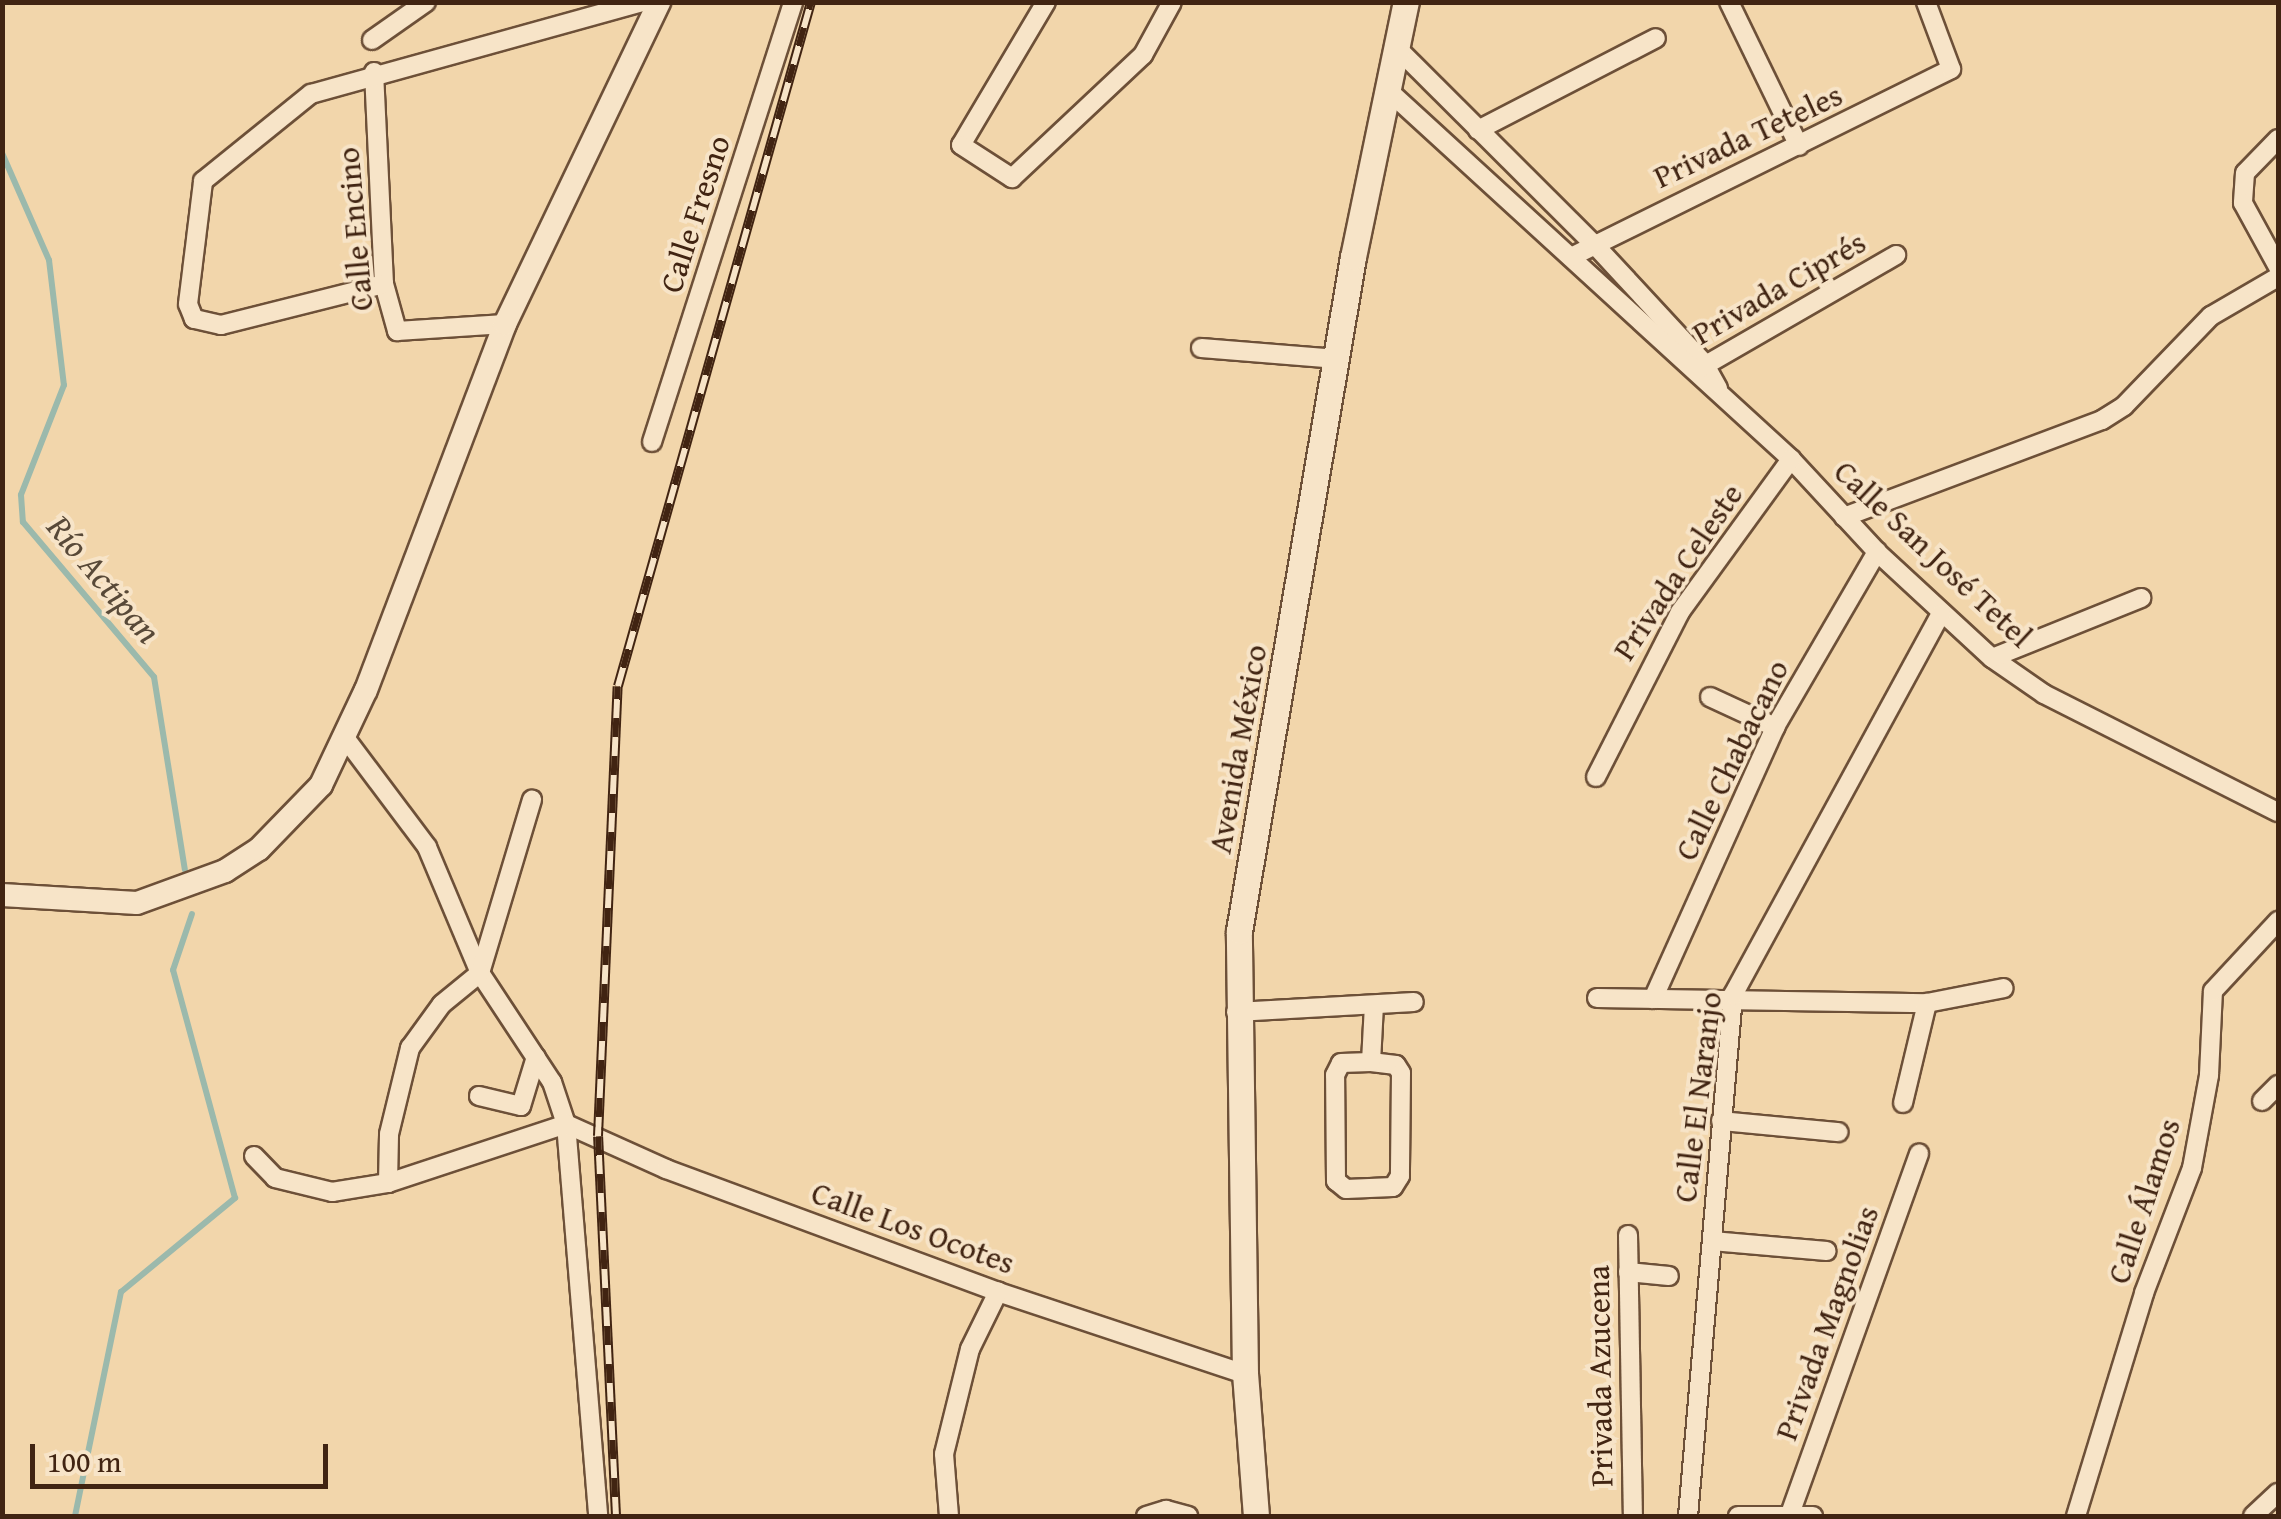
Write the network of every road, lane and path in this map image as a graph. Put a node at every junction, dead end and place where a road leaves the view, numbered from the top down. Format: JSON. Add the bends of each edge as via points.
{"nodes":[{"id":1,"x":426,"y":2,"type":"edge"},
{"id":2,"x":642,"y":2,"type":"edge"},
{"id":3,"x":659,"y":2,"type":"edge"},
{"id":4,"x":793,"y":2,"type":"edge"},
{"id":5,"x":1046,"y":2,"type":"edge"},
{"id":6,"x":1172,"y":2,"type":"edge"},
{"id":7,"x":1406,"y":2,"type":"edge"},
{"id":8,"x":1926,"y":2,"type":"edge"},
{"id":9,"x":1733,"y":4,"type":"edge"},
{"id":10,"x":1656,"y":38,"type":"dead end"},
{"id":11,"x":372,"y":40,"type":"dead end"},
{"id":12,"x":1399,"y":50,"type":"junction"},
{"id":13,"x":374,"y":72,"type":"junction"},
{"id":14,"x":1392,"y":94,"type":"junction"},
{"id":15,"x":1478,"y":130,"type":"junction"},
{"id":16,"x":2278,"y":139,"type":"edge"},
{"id":17,"x":1799,"y":146,"type":"junction"},
{"id":18,"x":1593,"y":243,"type":"junction"},
{"id":19,"x":1896,"y":255,"type":"dead end"},
{"id":20,"x":1571,"y":257,"type":"junction"},
{"id":21,"x":2278,"y":268,"type":"edge"},
{"id":22,"x":2278,"y":277,"type":"edge"},
{"id":23,"x":384,"y":284,"type":"junction"},
{"id":24,"x":505,"y":324,"type":"junction"},
{"id":25,"x":1201,"y":348,"type":"dead end"},
{"id":26,"x":1338,"y":358,"type":"junction"},
{"id":27,"x":1698,"y":369,"type":"junction"},
{"id":28,"x":652,"y":442,"type":"dead end"},
{"id":29,"x":1791,"y":459,"type":"junction"},
{"id":30,"x":1844,"y":518,"type":"junction"},
{"id":31,"x":1877,"y":552,"type":"junction"},
{"id":32,"x":2141,"y":598,"type":"dead end"},
{"id":33,"x":1941,"y":614,"type":"junction"},
{"id":34,"x":1992,"y":658,"type":"junction"},
{"id":35,"x":1710,"y":698,"type":"dead end"},
{"id":36,"x":1775,"y":728,"type":"junction"},
{"id":37,"x":346,"y":740,"type":"junction"},
{"id":38,"x":1596,"y":776,"type":"dead end"},
{"id":39,"x":532,"y":800,"type":"dead end"},
{"id":40,"x":2278,"y":812,"type":"edge"},
{"id":41,"x":2,"y":894,"type":"edge"},
{"id":42,"x":2278,"y":921,"type":"edge"},
{"id":43,"x":480,"y":973,"type":"junction"},
{"id":44,"x":2004,"y":988,"type":"dead end"},
{"id":45,"x":1732,"y":995,"type":"junction"},
{"id":46,"x":1597,"y":998,"type":"dead end"},
{"id":47,"x":1653,"y":999,"type":"junction"},
{"id":48,"x":1414,"y":1002,"type":"dead end"},
{"id":49,"x":1926,"y":1003,"type":"junction"},
{"id":50,"x":1374,"y":1005,"type":"junction"},
{"id":51,"x":1236,"y":1012,"type":"junction"},
{"id":52,"x":536,"y":1057,"type":"junction"},
{"id":53,"x":1371,"y":1062,"type":"junction"},
{"id":54,"x":2278,"y":1085,"type":"edge"},
{"id":55,"x":479,"y":1096,"type":"dead end"},
{"id":56,"x":2262,"y":1101,"type":"dead end"},
{"id":57,"x":1903,"y":1103,"type":"dead end"},
{"id":58,"x":1721,"y":1121,"type":"junction"},
{"id":59,"x":566,"y":1124,"type":"junction"},
{"id":60,"x":1838,"y":1132,"type":"dead end"},
{"id":61,"x":1919,"y":1153,"type":"dead end"},
{"id":62,"x":254,"y":1156,"type":"dead end"},
{"id":63,"x":388,"y":1183,"type":"junction"},
{"id":64,"x":1628,"y":1235,"type":"dead end"},
{"id":65,"x":1712,"y":1241,"type":"junction"},
{"id":66,"x":1826,"y":1251,"type":"dead end"},
{"id":67,"x":1628,"y":1272,"type":"junction"},
{"id":68,"x":1669,"y":1276,"type":"dead end"},
{"id":69,"x":998,"y":1292,"type":"junction"},
{"id":70,"x":1245,"y":1374,"type":"junction"},
{"id":71,"x":2278,"y":1493,"type":"edge"},
{"id":72,"x":1779,"y":1514,"type":"edge"},
{"id":73,"x":598,"y":1516,"type":"edge"},
{"id":74,"x":949,"y":1516,"type":"edge"},
{"id":75,"x":1146,"y":1516,"type":"edge"},
{"id":76,"x":1188,"y":1516,"type":"edge"},
{"id":77,"x":1256,"y":1516,"type":"edge"},
{"id":78,"x":1632,"y":1516,"type":"edge"},
{"id":79,"x":1688,"y":1516,"type":"edge"},
{"id":80,"x":1738,"y":1516,"type":"edge"},
{"id":81,"x":1813,"y":1516,"type":"edge"},
{"id":82,"x":2076,"y":1516,"type":"edge"},
{"id":83,"x":2253,"y":1516,"type":"edge"}],
"edges":[{"from":1,"to":11,"type":"street"},
{"from":2,"to":13,"type":"street"},
{"from":3,"to":24,"type":"street"},
{"from":4,"to":28,"type":"street","name":"Calle Fresno"},
{"from":5,"to":6,"type":"street","via":[[961,146],[1012,178],[1143,55]]},
{"from":7,"to":12,"type":"main road","name":"Avenida México"},
{"from":8,"to":17,"type":"street","name":"Privada Teteles","via":[[1951,68]]},
{"from":9,"to":17,"type":"street"},
{"from":10,"to":15,"type":"street"},
{"from":12,"to":14,"type":"main road","name":"Avenida México"},
{"from":12,"to":15,"type":"street","name":"Calle San José Tetel"},
{"from":13,"to":23,"type":"street","name":"Calle Encino"},
{"from":13,"to":23,"type":"street","via":[[310,94],[203,181],[188,304],[194,319],[221,324]]},
{"from":14,"to":20,"type":"street","name":"Calle San José Tetel"},
{"from":14,"to":26,"type":"main road","name":"Avenida México","via":[[1353,257]]},
{"from":15,"to":18,"type":"street","name":"Calle San José Tetel"},
{"from":16,"to":21,"type":"street","via":[[2245,173],[2243,203]]},
{"from":17,"to":18,"type":"street","name":"Privada Teteles"},
{"from":18,"to":20,"type":"street","name":"Privada Teteles"},
{"from":18,"to":27,"type":"street","name":"Calle San José Tetel"},
{"from":19,"to":27,"type":"street","name":"Privada Ciprés"},
{"from":20,"to":27,"type":"street","name":"Calle San José Tetel"},
{"from":22,"to":30,"type":"street","via":[[2211,316],[2124,406],[2102,420]]},
{"from":23,"to":24,"type":"street","name":"Calle Encino","via":[[397,330]]},
{"from":24,"to":37,"type":"street"},
{"from":25,"to":26,"type":"street"},
{"from":26,"to":51,"type":"main road","name":"Avenida México","via":[[1239,931]]},
{"from":27,"to":29,"type":"street","name":"Calle San José Tetel"},
{"from":29,"to":30,"type":"street","name":"Calle San José Tetel"},
{"from":29,"to":38,"type":"street","name":"Privada Celeste","via":[[1680,612]]},
{"from":30,"to":31,"type":"street","name":"Calle San José Tetel"},
{"from":31,"to":33,"type":"street","name":"Calle San José Tetel"},
{"from":31,"to":36,"type":"street","name":"Calle Chabacano"},
{"from":32,"to":34,"type":"street"},
{"from":33,"to":34,"type":"street","name":"Calle San José Tetel"},
{"from":33,"to":45,"type":"street","name":"Calle El Naranjo"},
{"from":34,"to":40,"type":"street","name":"Calle San José Tetel","via":[[2044,694]]},
{"from":35,"to":36,"type":"street"},
{"from":36,"to":47,"type":"street","name":"Calle Chabacano"},
{"from":37,"to":41,"type":"street","via":[[292,820],[224,871],[137,903]]},
{"from":37,"to":43,"type":"street","via":[[427,847]]},
{"from":39,"to":43,"type":"street"},
{"from":42,"to":82,"type":"street","name":"Calle Álamos","via":[[2213,991],[2210,1074],[2192,1168],[2144,1292]]},
{"from":43,"to":52,"type":"street"},
{"from":43,"to":63,"type":"street","via":[[442,1004],[410,1048],[389,1134]]},
{"from":44,"to":49,"type":"street"},
{"from":45,"to":47,"type":"street"},
{"from":45,"to":49,"type":"street"},
{"from":45,"to":58,"type":"street","name":"Calle El Naranjo"},
{"from":46,"to":47,"type":"street"},
{"from":48,"to":50,"type":"street"},
{"from":49,"to":57,"type":"street"},
{"from":50,"to":51,"type":"street"},
{"from":50,"to":53,"type":"street"},
{"from":51,"to":70,"type":"main road","name":"Avenida México"},
{"from":52,"to":55,"type":"street","via":[[521,1106]]},
{"from":52,"to":59,"type":"street"},
{"from":53,"to":53,"type":"street","via":[[1341,1063],[1335,1075],[1336,1181],[1346,1189],[1394,1187],[1400,1176],[1401,1073],[1396,1065]]},
{"from":54,"to":56,"type":"street"},
{"from":58,"to":60,"type":"street"},
{"from":58,"to":65,"type":"street","name":"Calle El Naranjo"},
{"from":59,"to":63,"type":"street"},
{"from":59,"to":69,"type":"street","name":"Calle Los Ocotes","via":[[666,1169]]},
{"from":59,"to":73,"type":"street"},
{"from":61,"to":72,"type":"street","name":"Privada Magnolias"},
{"from":62,"to":63,"type":"street","via":[[275,1178],[332,1192]]},
{"from":64,"to":67,"type":"street","name":"Privada Azucena"},
{"from":65,"to":66,"type":"street"},
{"from":65,"to":79,"type":"street","name":"Calle El Naranjo"},
{"from":67,"to":68,"type":"street"},
{"from":67,"to":78,"type":"street","name":"Privada Azucena"},
{"from":69,"to":70,"type":"street","name":"Calle Los Ocotes"},
{"from":69,"to":74,"type":"street","via":[[970,1349],[944,1454]]},
{"from":70,"to":77,"type":"main road","name":"Avenida México"},
{"from":71,"to":83,"type":"street"},
{"from":72,"to":80,"type":"street"},
{"from":72,"to":81,"type":"street"},
{"from":75,"to":76,"type":"street","via":[[1166,1510]]}]}
